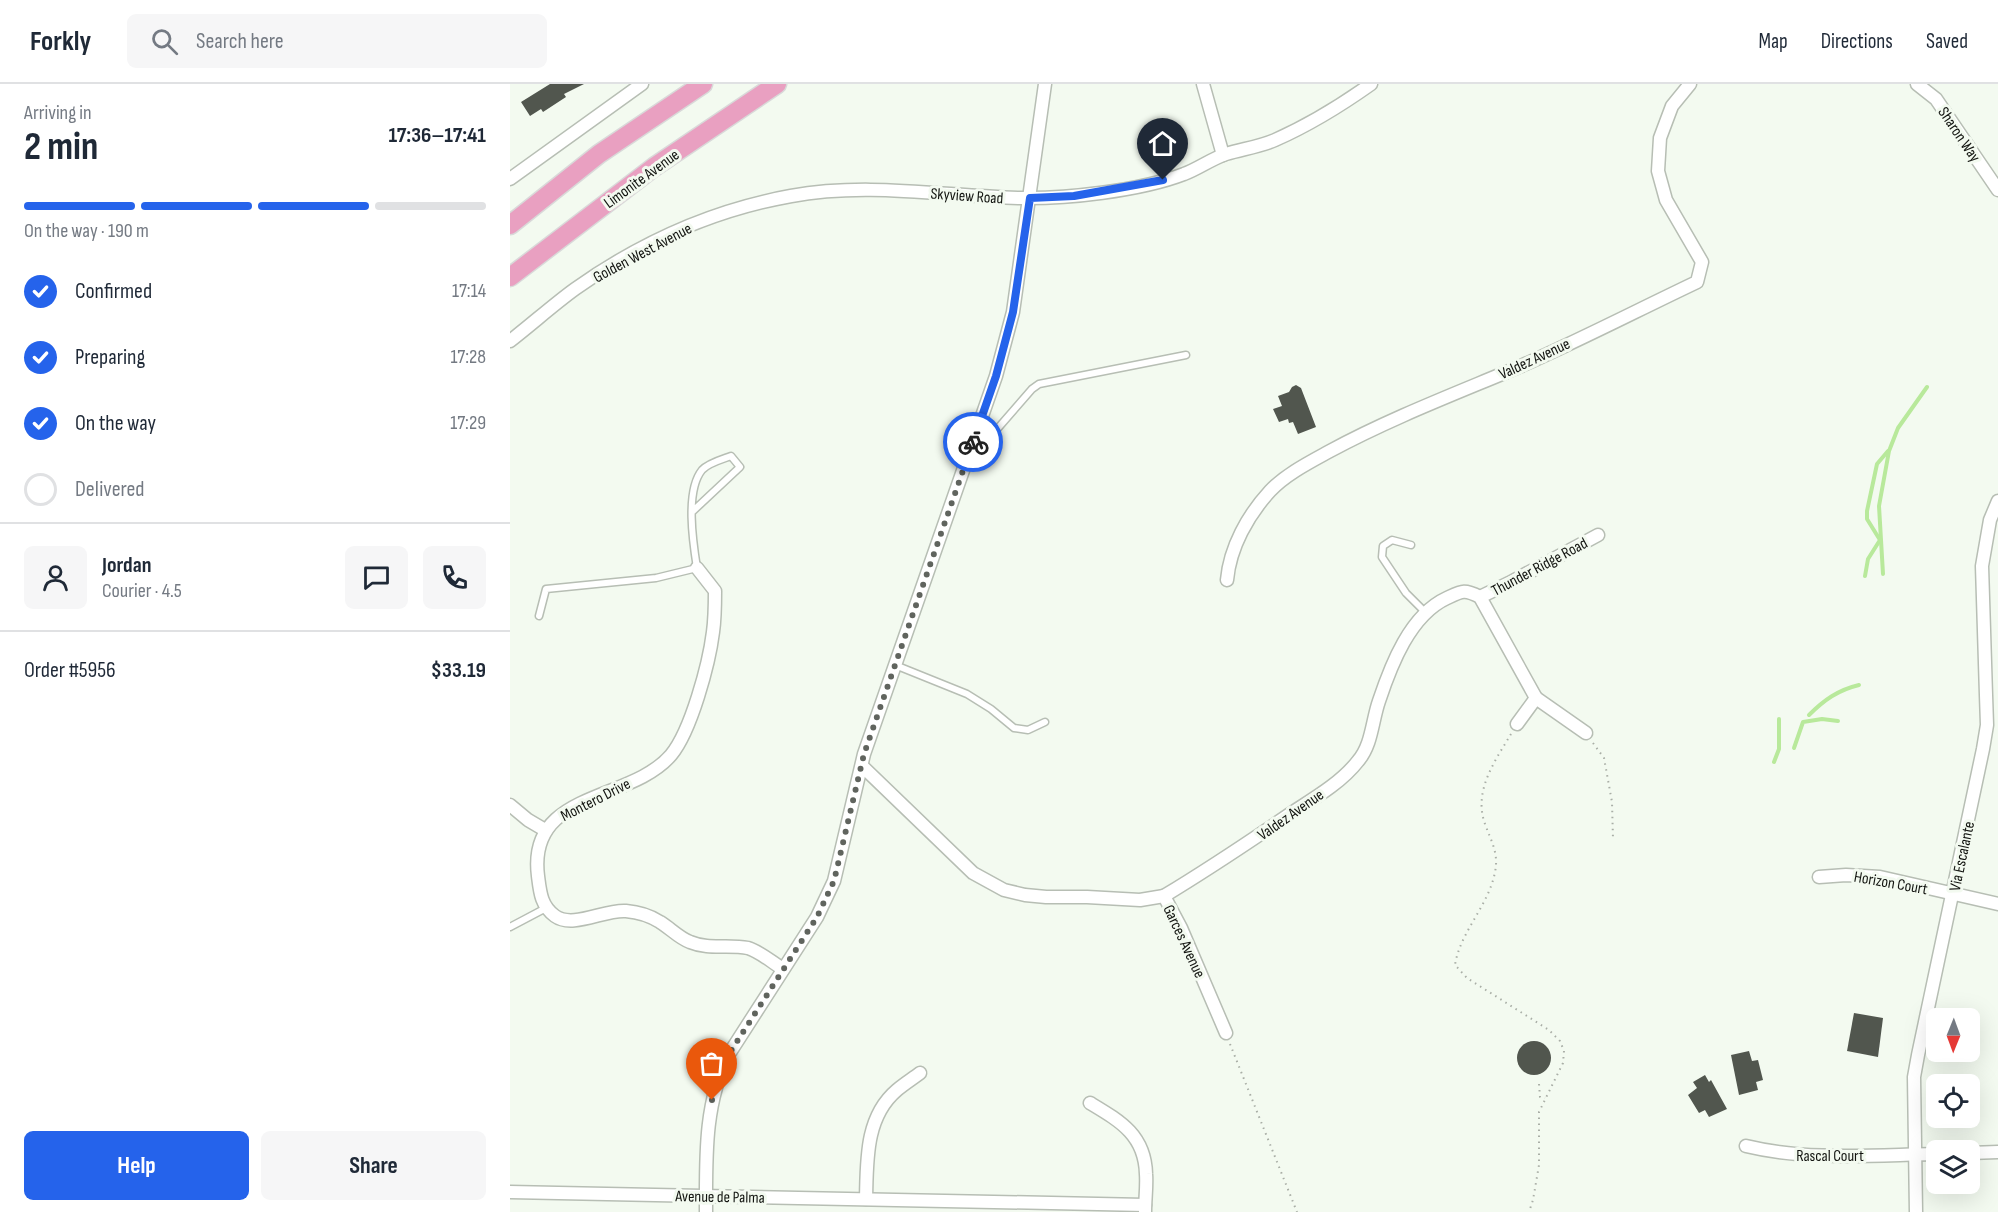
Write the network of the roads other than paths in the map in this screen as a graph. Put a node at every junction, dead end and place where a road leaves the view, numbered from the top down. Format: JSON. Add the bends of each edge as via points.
{"nodes":[{"id":1,"x":642,"y":84,"type":"edge"},
{"id":2,"x":702,"y":84,"type":"edge"},
{"id":3,"x":777,"y":84,"type":"edge"},
{"id":4,"x":1045,"y":84,"type":"edge"},
{"id":5,"x":1203,"y":84,"type":"edge"},
{"id":6,"x":1371,"y":84,"type":"edge"},
{"id":7,"x":1690,"y":84,"type":"edge"},
{"id":8,"x":1917,"y":84,"type":"edge"},
{"id":9,"x":1223,"y":155,"type":"junction"},
{"id":10,"x":510,"y":179,"type":"edge"},
{"id":11,"x":1998,"y":190,"type":"edge"},
{"id":12,"x":792,"y":196,"type":"joint"},
{"id":13,"x":1030,"y":198,"type":"junction"},
{"id":14,"x":510,"y":225,"type":"edge"},
{"id":15,"x":510,"y":277,"type":"edge"},
{"id":16,"x":510,"y":341,"type":"edge"},
{"id":17,"x":1186,"y":355,"type":"dead end"},
{"id":18,"x":975,"y":434,"type":"junction"},
{"id":19,"x":1998,"y":501,"type":"edge"},
{"id":20,"x":693,"y":510,"type":"junction"},
{"id":21,"x":1598,"y":535,"type":"dead end"},
{"id":22,"x":1411,"y":545,"type":"dead end"},
{"id":23,"x":697,"y":568,"type":"junction"},
{"id":24,"x":1227,"y":580,"type":"dead end"},
{"id":25,"x":1480,"y":597,"type":"junction"},
{"id":26,"x":1425,"y":612,"type":"junction"},
{"id":27,"x":538,"y":616,"type":"dead end"},
{"id":28,"x":895,"y":664,"type":"junction"},
{"id":29,"x":1536,"y":698,"type":"junction"},
{"id":30,"x":1378,"y":702,"type":"joint"},
{"id":31,"x":1045,"y":722,"type":"dead end"},
{"id":32,"x":1517,"y":724,"type":"road end"},
{"id":33,"x":1586,"y":733,"type":"road end"},
{"id":34,"x":862,"y":766,"type":"junction"},
{"id":35,"x":510,"y":805,"type":"edge"},
{"id":36,"x":545,"y":830,"type":"junction"},
{"id":37,"x":1819,"y":877,"type":"dead end"},
{"id":38,"x":1953,"y":895,"type":"junction"},
{"id":39,"x":1164,"y":896,"type":"junction"},
{"id":40,"x":1998,"y":904,"type":"edge"},
{"id":41,"x":546,"y":908,"type":"junction"},
{"id":42,"x":510,"y":927,"type":"edge"},
{"id":43,"x":783,"y":969,"type":"junction"},
{"id":44,"x":1226,"y":1033,"type":"road end"},
{"id":45,"x":920,"y":1073,"type":"dead end"},
{"id":46,"x":1090,"y":1103,"type":"dead end"},
{"id":47,"x":1746,"y":1146,"type":"dead end"},
{"id":48,"x":1998,"y":1152,"type":"edge"},
{"id":49,"x":1980,"y":1153,"type":"edge"},
{"id":50,"x":1916,"y":1154,"type":"junction"},
{"id":51,"x":1926,"y":1154,"type":"edge"},
{"id":52,"x":510,"y":1192,"type":"edge"},
{"id":53,"x":706,"y":1197,"type":"junction"},
{"id":54,"x":866,"y":1199,"type":"junction"},
{"id":55,"x":1145,"y":1209,"type":"edge"},
{"id":56,"x":706,"y":1212,"type":"edge"},
{"id":57,"x":1916,"y":1212,"type":"edge"}],
"edges":[{"from":1,"to":10,"type":"street"},
{"from":2,"to":14,"type":"main road","via":[[599,154]]},
{"from":3,"to":15,"type":"main road","name":"Limonite Avenue","via":[[654,167]]},
{"from":4,"to":13,"type":"street"},
{"from":5,"to":9,"type":"street"},
{"from":6,"to":9,"type":"street","name":"Skyview Road","via":[[1332,112],[1273,141]]},
{"from":7,"to":24,"type":"street","name":"Valdez Avenue","via":[[1672,106],[1660,138],[1658,171],[1666,200],[1701,262],[1697,282],[1523,364],[1366,431],[1301,467],[1271,490],[1253,513],[1229,563]]},
{"from":8,"to":11,"type":"street","name":"Sharon Way","via":[[1936,99]]},
{"from":9,"to":13,"type":"street","name":"Skyview Road","via":[[1183,174],[1144,184],[1074,196]]},
{"from":12,"to":13,"type":"street","name":"Skyview Road","via":[[892,190]]},
{"from":12,"to":16,"type":"street","name":"Golden West Avenue","via":[[734,210],[672,232],[615,262]]},
{"from":13,"to":18,"type":"street","via":[[1013,312]]},
{"from":17,"to":18,"type":"lane","via":[[1039,384],[992,435]]},
{"from":18,"to":28,"type":"street"},
{"from":19,"to":38,"type":"street","name":"Via Escalante","via":[[1990,520],[1982,566],[1986,733]]},
{"from":20,"to":20,"type":"lane","via":[[695,483],[703,468],[731,456],[740,467]]},
{"from":20,"to":23,"type":"lane","via":[[691,534]]},
{"from":21,"to":25,"type":"street","name":"Thunder Ridge Road"},
{"from":22,"to":26,"type":"lane","via":[[1392,540],[1383,546],[1382,557],[1406,593]]},
{"from":23,"to":27,"type":"lane","via":[[656,578],[546,589]]},
{"from":23,"to":36,"type":"street","name":"Montero Drive","via":[[715,591],[713,632],[702,681],[684,732],[670,756],[646,774],[577,806]]},
{"from":25,"to":26,"type":"street","name":"Thunder Ridge Road","via":[[1461,591]]},
{"from":25,"to":29,"type":"street","name":"Thunder Ridge Road"},
{"from":26,"to":30,"type":"street","name":"Thunder Ridge Road","via":[[1411,631]]},
{"from":28,"to":31,"type":"lane","via":[[967,694],[1014,728],[1028,730]]},
{"from":28,"to":34,"type":"street"},
{"from":29,"to":32,"type":"street"},
{"from":29,"to":33,"type":"street","name":"Thunder Ridge Road"},
{"from":30,"to":39,"type":"street","name":"Valdez Avenue","via":[[1367,745],[1346,774]]},
{"from":34,"to":39,"type":"street","name":"Garces Avenue","via":[[974,873],[1004,890],[1046,897],[1140,900]]},
{"from":34,"to":43,"type":"street","via":[[834,881],[817,917]]},
{"from":35,"to":36,"type":"street"},
{"from":36,"to":41,"type":"street","name":"Montero Drive","via":[[537,870]]},
{"from":37,"to":38,"type":"street","name":"Horizon Court","via":[[1880,877]]},
{"from":38,"to":40,"type":"street","name":"Horizon Court"},
{"from":38,"to":50,"type":"street","name":"Via Escalante","via":[[1917,1055]]},
{"from":39,"to":44,"type":"street","name":"Garces Avenue"},
{"from":41,"to":42,"type":"lane"},
{"from":41,"to":43,"type":"street","via":[[557,918],[574,921],[620,911],[639,913],[659,921],[687,941],[704,947],[749,948]]},
{"from":43,"to":53,"type":"street","via":[[722,1068],[709,1113]]},
{"from":45,"to":54,"type":"street","via":[[896,1091],[875,1121],[867,1155]]},
{"from":46,"to":55,"type":"street","via":[[1120,1121],[1139,1142],[1146,1174]]},
{"from":47,"to":50,"type":"street","name":"Rascal Court","via":[[1805,1156]]},
{"from":48,"to":49,"type":"street"},
{"from":50,"to":51,"type":"street","name":"Rascal Court"},
{"from":50,"to":57,"type":"street","name":"Via Escalante"},
{"from":52,"to":53,"type":"street","name":"Avenue de Palma"},
{"from":53,"to":54,"type":"street","name":"Avenue de Palma"},
{"from":53,"to":56,"type":"street"},
{"from":54,"to":55,"type":"street","name":"Avenue de Palma"}]}
